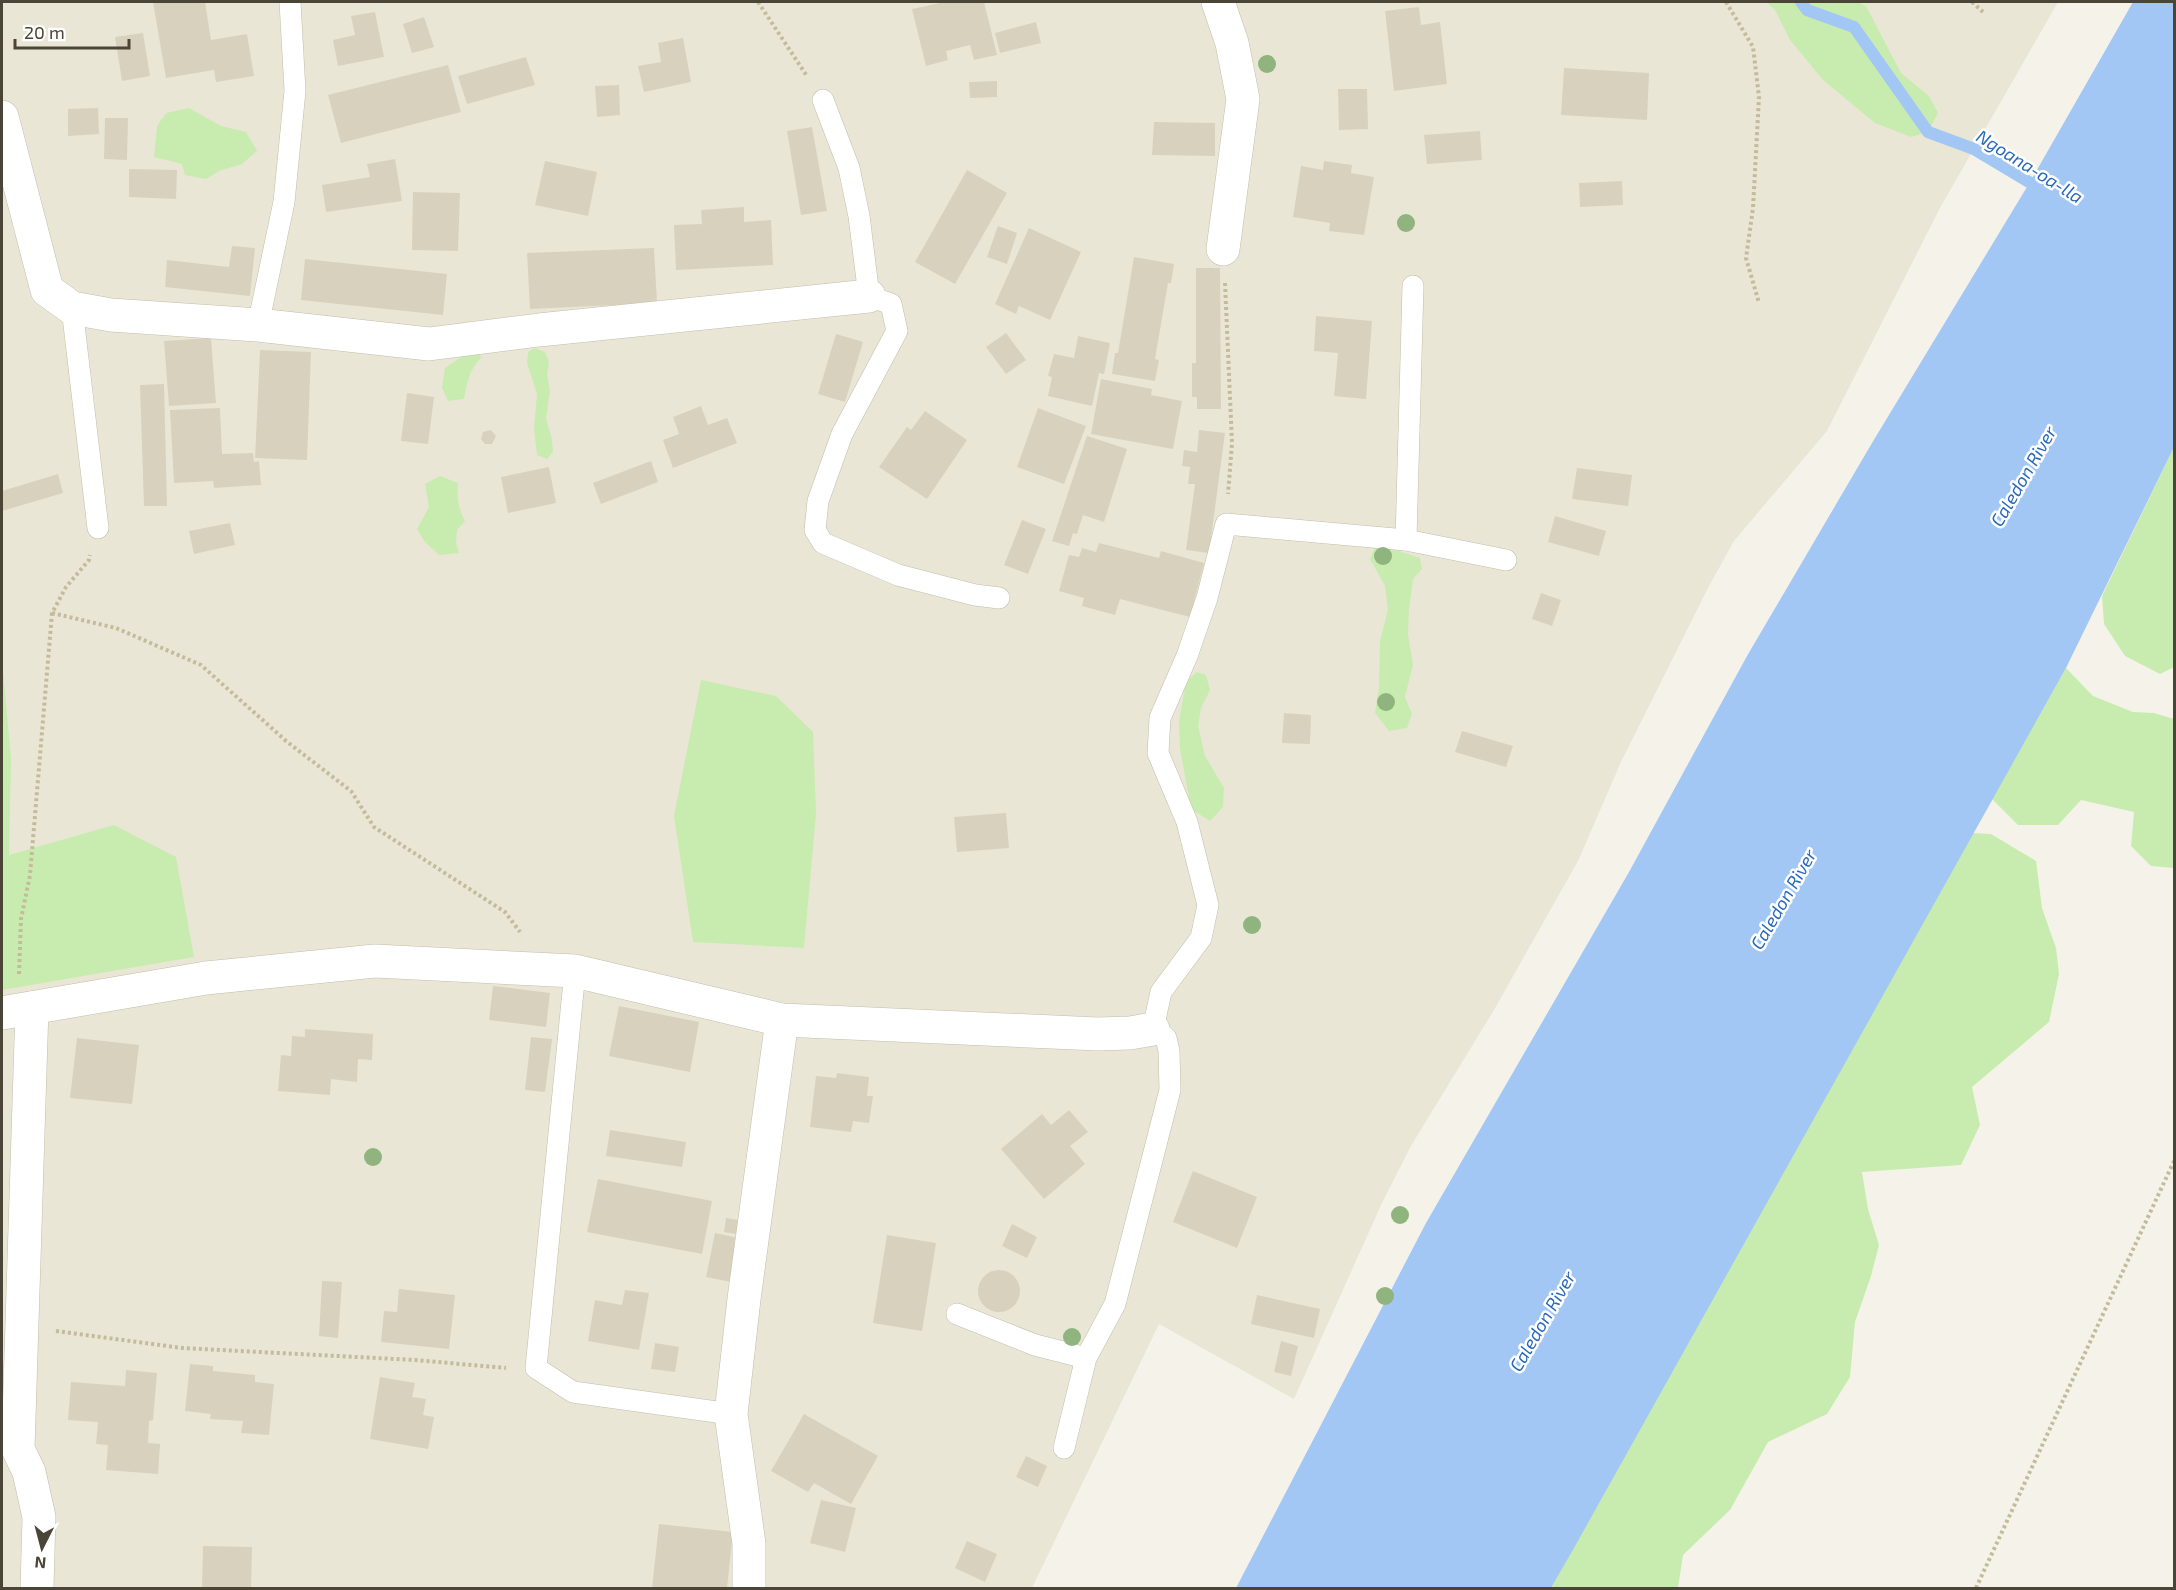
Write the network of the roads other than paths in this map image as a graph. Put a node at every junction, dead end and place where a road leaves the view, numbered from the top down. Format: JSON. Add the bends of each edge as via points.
{"nodes":[{"id":1,"x":290,"y":2,"type":"edge"},
{"id":2,"x":1218,"y":2,"type":"edge"},
{"id":3,"x":823,"y":100,"type":"road end"},
{"id":4,"x":2,"y":117,"type":"edge"},
{"id":5,"x":1223,"y":249,"type":"road end"},
{"id":6,"x":1413,"y":286,"type":"dead end"},
{"id":7,"x":869,"y":296,"type":"junction"},
{"id":8,"x":72,"y":308,"type":"junction"},
{"id":9,"x":258,"y":325,"type":"junction"},
{"id":10,"x":98,"y":528,"type":"road end"},
{"id":11,"x":1406,"y":540,"type":"junction"},
{"id":12,"x":1506,"y":560,"type":"dead end"},
{"id":13,"x":999,"y":598,"type":"dead end"},
{"id":14,"x":575,"y":970,"type":"junction"},
{"id":15,"x":17,"y":1010,"type":"edge"},
{"id":16,"x":782,"y":1020,"type":"junction"},
{"id":17,"x":1153,"y":1029,"type":"junction"},
{"id":18,"x":957,"y":1314,"type":"dead end"},
{"id":19,"x":1086,"y":1358,"type":"junction"},
{"id":20,"x":731,"y":1414,"type":"junction"},
{"id":21,"x":10,"y":1443,"type":"edge"},
{"id":22,"x":1064,"y":1448,"type":"dead end"},
{"id":23,"x":36,"y":1588,"type":"edge"},
{"id":24,"x":749,"y":1588,"type":"edge"}],
"edges":[{"from":1,"to":9,"type":"lane","via":[[295,91],[284,202]]},
{"from":2,"to":5,"type":"street","via":[[1232,43],[1243,99]]},
{"from":3,"to":7,"type":"lane","via":[[849,168]]},
{"from":4,"to":8,"type":"street","via":[[47,290]]},
{"from":6,"to":11,"type":"lane"},
{"from":7,"to":9,"type":"street","via":[[429,344]]},
{"from":7,"to":13,"type":"lane","via":[[891,304],[897,331],[842,434],[818,501],[815,530],[823,543],[898,575]]},
{"from":8,"to":9,"type":"street","via":[[111,315]]},
{"from":8,"to":10,"type":"lane"},
{"from":11,"to":12,"type":"lane"},
{"from":11,"to":17,"type":"lane","via":[[1226,524],[1207,598],[1160,718],[1158,753],[1187,822],[1208,905],[1201,938],[1161,992]]},
{"from":14,"to":15,"type":"street","via":[[375,961],[206,978]]},
{"from":14,"to":16,"type":"street"},
{"from":14,"to":20,"type":"lane","via":[[536,1368],[573,1392]]},
{"from":15,"to":21,"type":"street","via":[[22,1326]]},
{"from":16,"to":17,"type":"street","via":[[1098,1034]]},
{"from":16,"to":20,"type":"street"},
{"from":17,"to":19,"type":"lane","via":[[1166,1038],[1170,1090],[1115,1304]]},
{"from":18,"to":19,"type":"lane","via":[[1035,1345]]},
{"from":19,"to":22,"type":"lane"},
{"from":20,"to":24,"type":"street","via":[[749,1544]]},
{"from":21,"to":23,"type":"street","via":[[29,1472],[39,1517]]}]}
